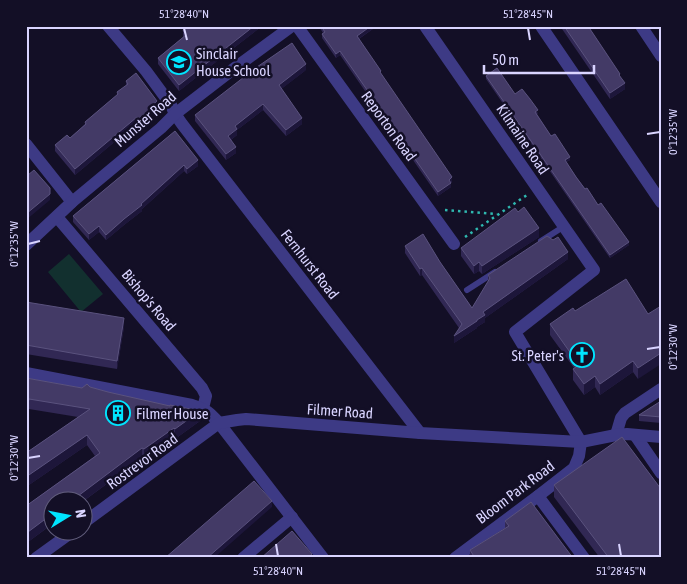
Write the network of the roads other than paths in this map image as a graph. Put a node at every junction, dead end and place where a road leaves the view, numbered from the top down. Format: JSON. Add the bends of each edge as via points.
{"nodes":[{"id":1,"x":108,"y":26,"type":"edge"},
{"id":2,"x":292,"y":26,"type":"edge"},
{"id":3,"x":298,"y":26,"type":"edge"},
{"id":4,"x":425,"y":26,"type":"edge"},
{"id":5,"x":541,"y":26,"type":"edge"},
{"id":6,"x":641,"y":26,"type":"edge"},
{"id":7,"x":661,"y":56,"type":"edge"},
{"id":8,"x":175,"y":114,"type":"junction"},
{"id":9,"x":26,"y":144,"type":"edge"},
{"id":10,"x":72,"y":202,"type":"junction"},
{"id":11,"x":661,"y":202,"type":"edge"},
{"id":12,"x":57,"y":217,"type":"junction"},
{"id":13,"x":563,"y":227,"type":"junction"},
{"id":14,"x":454,"y":244,"type":"road end"},
{"id":15,"x":537,"y":244,"type":"edge"},
{"id":16,"x":26,"y":245,"type":"edge"},
{"id":17,"x":498,"y":270,"type":"edge"},
{"id":18,"x":467,"y":290,"type":"dead end"},
{"id":19,"x":26,"y":373,"type":"edge"},
{"id":20,"x":661,"y":390,"type":"edge"},
{"id":21,"x":203,"y":408,"type":"junction"},
{"id":22,"x":219,"y":424,"type":"junction"},
{"id":23,"x":420,"y":433,"type":"junction"},
{"id":24,"x":616,"y":435,"type":"junction"},
{"id":25,"x":635,"y":435,"type":"junction"},
{"id":26,"x":661,"y":437,"type":"edge"},
{"id":27,"x":581,"y":442,"type":"junction"},
{"id":28,"x":661,"y":473,"type":"edge"},
{"id":29,"x":538,"y":496,"type":"junction"},
{"id":30,"x":92,"y":517,"type":"edge"},
{"id":31,"x":292,"y":517,"type":"junction"},
{"id":32,"x":58,"y":542,"type":"edge"},
{"id":33,"x":36,"y":558,"type":"edge"},
{"id":34,"x":243,"y":558,"type":"edge"},
{"id":35,"x":323,"y":558,"type":"edge"},
{"id":36,"x":455,"y":558,"type":"edge"},
{"id":37,"x":584,"y":558,"type":"edge"}],
"edges":[{"from":1,"to":8,"type":"street","name":"Fernhurst Road","via":[[146,71]]},
{"from":2,"to":8,"type":"street","name":"Munster Road"},
{"from":3,"to":14,"type":"street","name":"Reporton Road"},
{"from":4,"to":13,"type":"street","name":"Kilmaine Road"},
{"from":5,"to":11,"type":"street"},
{"from":6,"to":7,"type":"street"},
{"from":8,"to":10,"type":"street","name":"Munster Road"},
{"from":8,"to":23,"type":"street","name":"Fernhurst Road"},
{"from":9,"to":10,"type":"street"},
{"from":10,"to":12,"type":"street","name":"Munster Road"},
{"from":12,"to":16,"type":"street","name":"Munster Road"},
{"from":12,"to":21,"type":"street","name":"Bishop's Road","via":[[94,254],[202,388],[206,396]]},
{"from":13,"to":15,"type":"lane"},
{"from":13,"to":27,"type":"street","name":"Kilmaine Road","via":[[594,270],[515,332]]},
{"from":17,"to":18,"type":"lane"},
{"from":19,"to":21,"type":"street"},
{"from":20,"to":24,"type":"street","via":[[625,413]]},
{"from":21,"to":22,"type":"street"},
{"from":22,"to":23,"type":"street","name":"Filmer Road","via":[[246,420]]},
{"from":22,"to":30,"type":"street","name":"Rostrevor Road"},
{"from":22,"to":31,"type":"street"},
{"from":23,"to":27,"type":"street","name":"Filmer Road"},
{"from":24,"to":25,"type":"street","name":"Filmer Road"},
{"from":24,"to":27,"type":"street","name":"Filmer Road"},
{"from":25,"to":26,"type":"street","name":"Filmer Road"},
{"from":25,"to":28,"type":"street"},
{"from":27,"to":29,"type":"street","name":"Bloom Park Road","via":[[574,468]]},
{"from":29,"to":36,"type":"street","name":"Bloom Park Road"},
{"from":29,"to":37,"type":"street"},
{"from":31,"to":34,"type":"street"},
{"from":31,"to":35,"type":"street"},
{"from":32,"to":33,"type":"street"}]}
